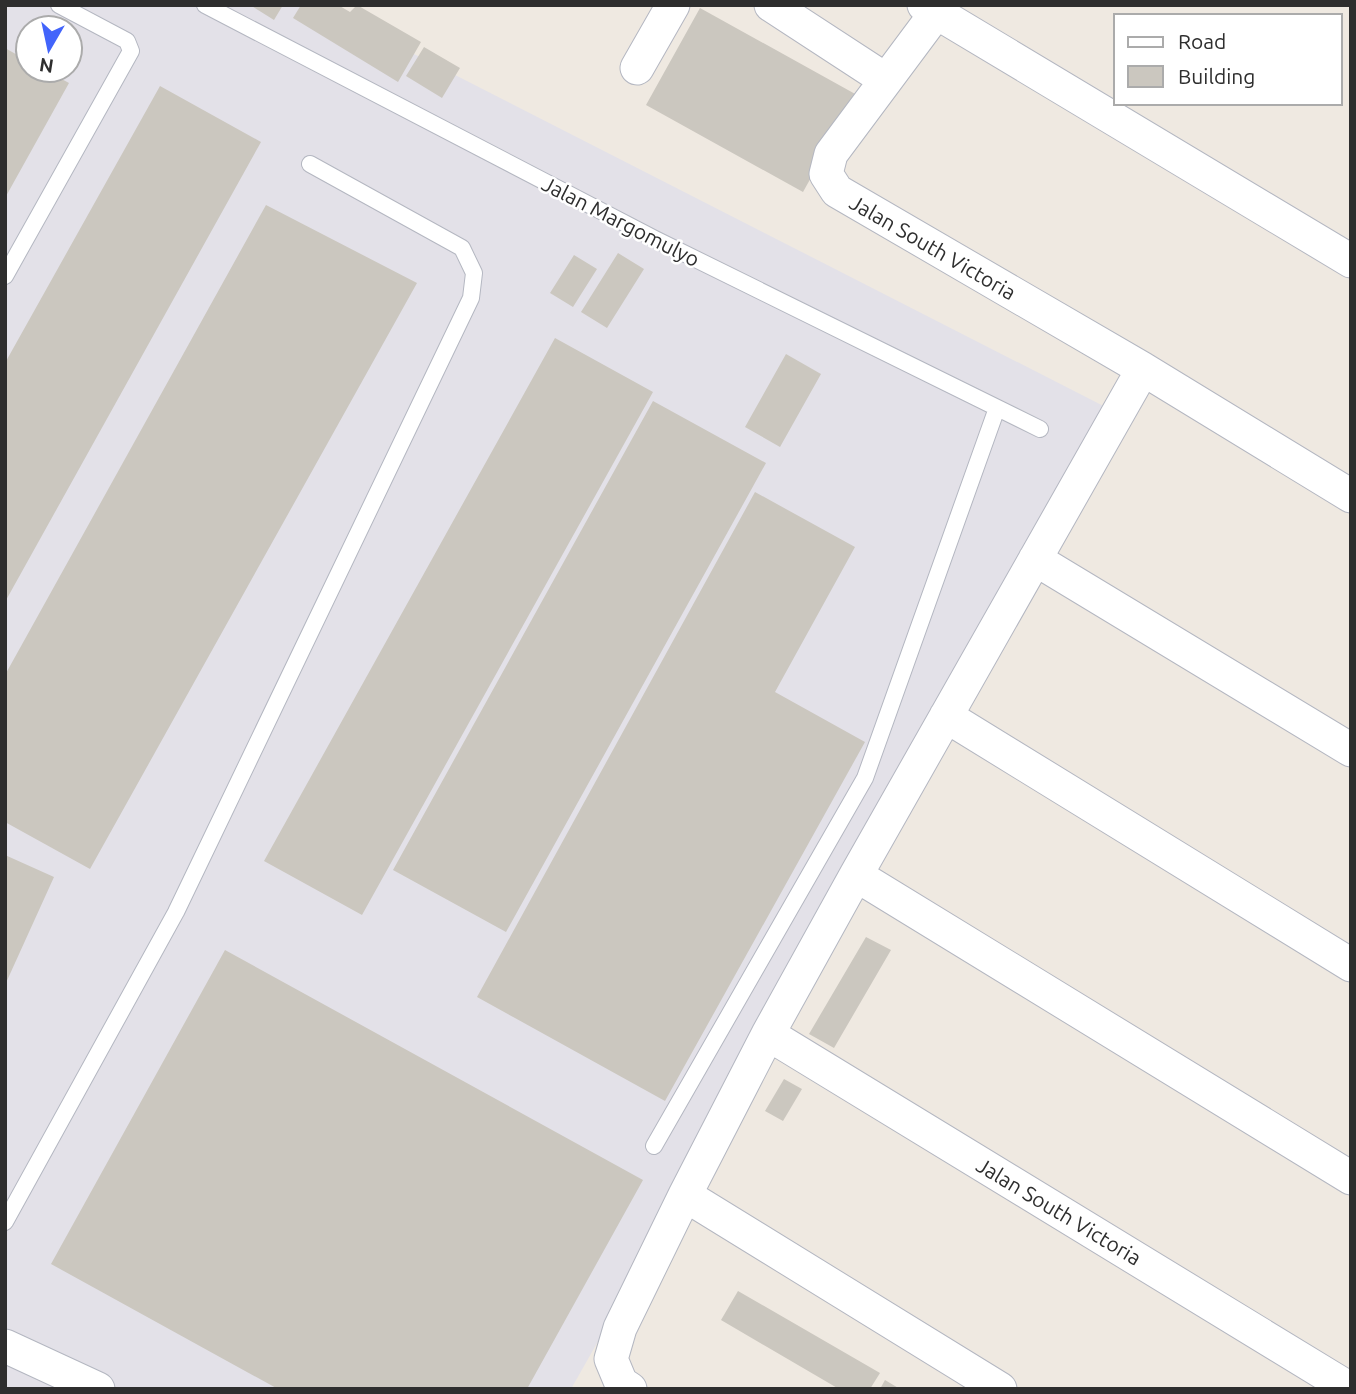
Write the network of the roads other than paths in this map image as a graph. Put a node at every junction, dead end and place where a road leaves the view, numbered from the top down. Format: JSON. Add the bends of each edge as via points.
{"nodes":[{"id":1,"x":59,"y":5,"type":"edge"},
{"id":2,"x":205,"y":5,"type":"edge"},
{"id":3,"x":673,"y":5,"type":"edge"},
{"id":4,"x":771,"y":5,"type":"edge"},
{"id":5,"x":930,"y":9,"type":"edge"},
{"id":6,"x":637,"y":68,"type":"dead end"},
{"id":7,"x":886,"y":80,"type":"junction"},
{"id":8,"x":310,"y":164,"type":"dead end"},
{"id":9,"x":1351,"y":261,"type":"edge"},
{"id":10,"x":5,"y":276,"type":"edge"},
{"id":11,"x":1143,"y":369,"type":"junction"},
{"id":12,"x":997,"y":408,"type":"junction"},
{"id":13,"x":1040,"y":429,"type":"dead end"},
{"id":14,"x":1351,"y":496,"type":"edge"},
{"id":15,"x":1035,"y":559,"type":"junction"},
{"id":16,"x":946,"y":716,"type":"junction"},
{"id":17,"x":1351,"y":750,"type":"edge"},
{"id":18,"x":856,"y":875,"type":"junction"},
{"id":19,"x":1351,"y":965,"type":"edge"},
{"id":20,"x":768,"y":1034,"type":"junction"},
{"id":21,"x":654,"y":1146,"type":"dead end"},
{"id":22,"x":1351,"y":1178,"type":"edge"},
{"id":23,"x":685,"y":1195,"type":"junction"},
{"id":24,"x":5,"y":1222,"type":"edge"},
{"id":25,"x":5,"y":1346,"type":"edge"},
{"id":26,"x":98,"y":1389,"type":"edge"},
{"id":27,"x":630,"y":1389,"type":"edge"},
{"id":28,"x":1000,"y":1389,"type":"edge"},
{"id":29,"x":1350,"y":1389,"type":"edge"}],
"edges":[{"from":1,"to":10,"type":"lane","via":[[127,41],[131,51]]},
{"from":2,"to":12,"type":"lane","name":"Jalan Margomulyo","via":[[655,240]]},
{"from":3,"to":6,"type":"street"},
{"from":4,"to":7,"type":"street"},
{"from":5,"to":7,"type":"street","name":"Jalan South Victoria"},
{"from":5,"to":9,"type":"street"},
{"from":7,"to":11,"type":"street","name":"Jalan South Victoria","via":[[831,154],[826,174],[836,191]]},
{"from":8,"to":24,"type":"lane","via":[[463,248],[474,273],[471,298],[176,912]]},
{"from":11,"to":14,"type":"street","name":"Jalan South Victoria"},
{"from":11,"to":15,"type":"street"},
{"from":12,"to":13,"type":"lane","name":"Jalan Margomulyo"},
{"from":12,"to":21,"type":"lane","via":[[865,778]]},
{"from":15,"to":16,"type":"street"},
{"from":15,"to":17,"type":"street"},
{"from":16,"to":18,"type":"street"},
{"from":16,"to":19,"type":"street"},
{"from":18,"to":20,"type":"street"},
{"from":18,"to":22,"type":"street"},
{"from":20,"to":23,"type":"street"},
{"from":20,"to":29,"type":"street","name":"Jalan South Victoria"},
{"from":23,"to":27,"type":"street","via":[[620,1328],[611,1359],[621,1383]]},
{"from":23,"to":28,"type":"street"},
{"from":25,"to":26,"type":"street"}]}
